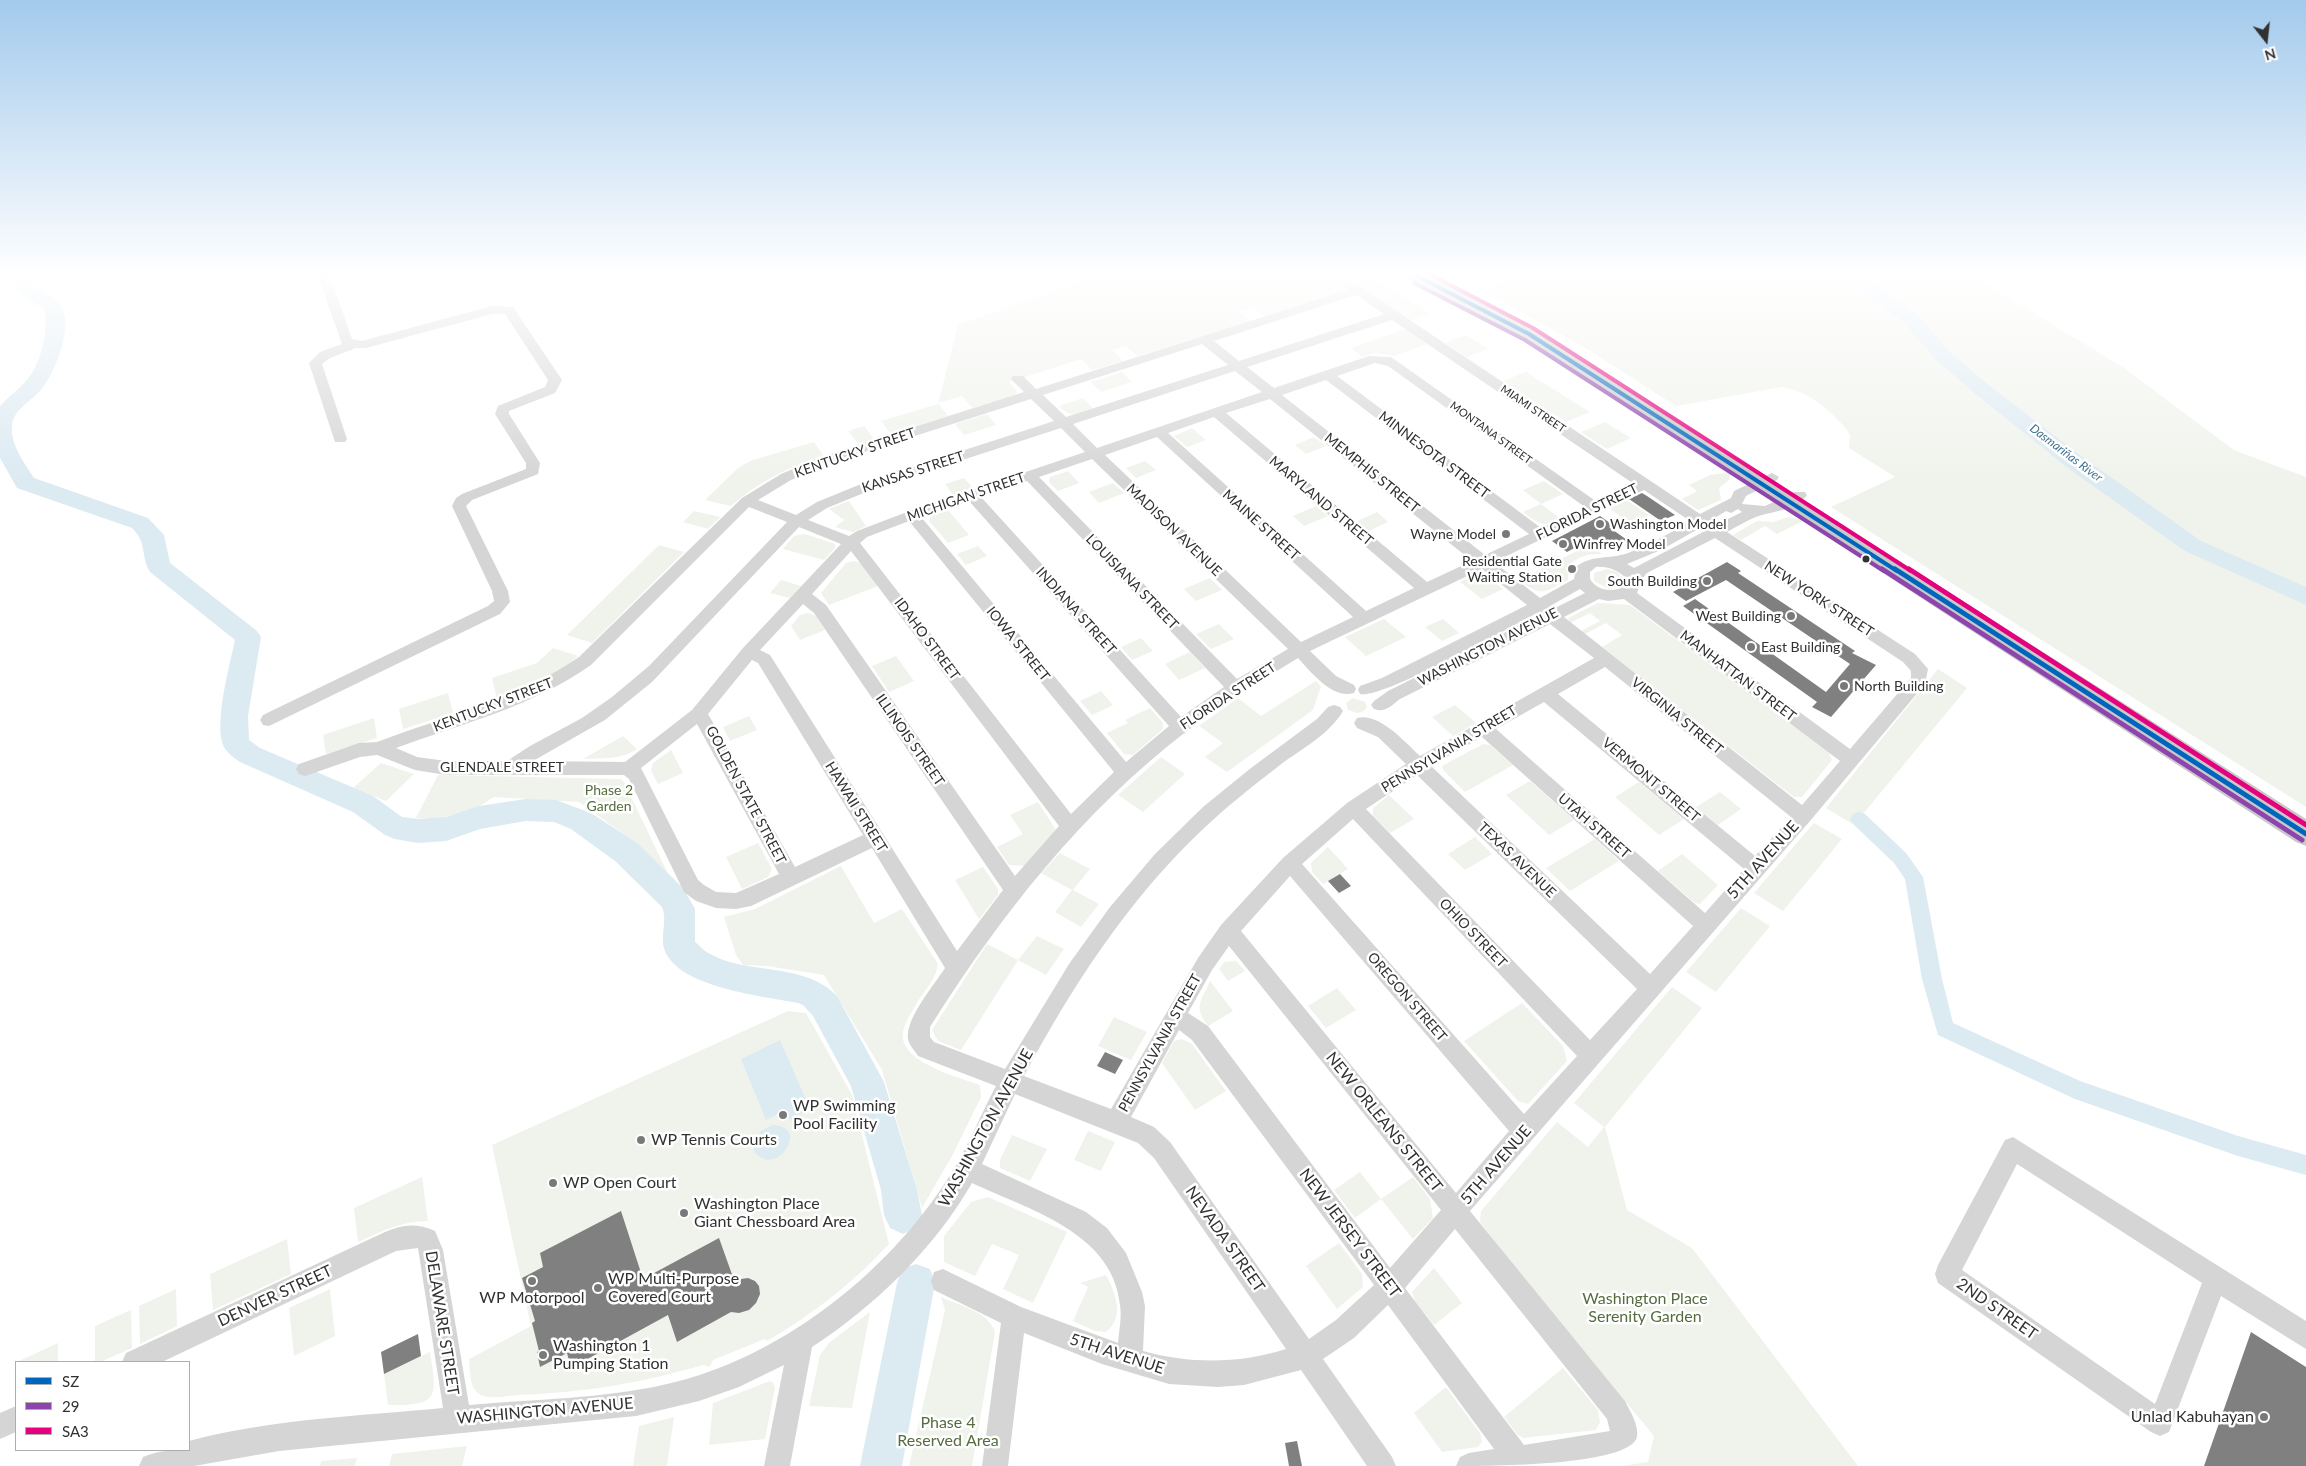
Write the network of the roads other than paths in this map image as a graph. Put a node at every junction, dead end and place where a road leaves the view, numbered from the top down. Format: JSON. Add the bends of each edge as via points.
{"nodes":[{"id":1,"x":351,"y":344,"type":"edge"},
{"id":2,"x":533,"y":344,"type":"edge"},
{"id":3,"x":1192,"y":344,"type":"edge"},
{"id":4,"x":1211,"y":344,"type":"edge"},
{"id":5,"x":1304,"y":344,"type":"edge"},
{"id":6,"x":1438,"y":344,"type":"edge"},
{"id":7,"x":1545,"y":344,"type":"edge"},
{"id":8,"x":1386,"y":360,"type":"joint"},
{"id":9,"x":1238,"y":366,"type":"junction"},
{"id":10,"x":1328,"y":375,"type":"junction"},
{"id":11,"x":1018,"y":379,"type":"dead end"},
{"id":12,"x":1272,"y":393,"type":"junction"},
{"id":13,"x":1034,"y":394,"type":"junction"},
{"id":14,"x":1216,"y":412,"type":"junction"},
{"id":15,"x":1063,"y":423,"type":"junction"},
{"id":16,"x":1158,"y":432,"type":"junction"},
{"id":17,"x":340,"y":439,"type":"dead end"},
{"id":18,"x":1094,"y":453,"type":"junction"},
{"id":19,"x":1029,"y":475,"type":"junction"},
{"id":20,"x":1766,"y":480,"type":"junction"},
{"id":21,"x":1645,"y":484,"type":"junction"},
{"id":22,"x":972,"y":494,"type":"junction"},
{"id":23,"x":1794,"y":498,"type":"junction"},
{"id":24,"x":747,"y":501,"type":"junction"},
{"id":25,"x":1731,"y":507,"type":"junction"},
{"id":26,"x":1596,"y":508,"type":"junction"},
{"id":27,"x":1754,"y":512,"type":"junction"},
{"id":28,"x":912,"y":515,"type":"junction"},
{"id":29,"x":796,"y":520,"type":"junction"},
{"id":30,"x":1700,"y":521,"type":"junction"},
{"id":31,"x":1715,"y":531,"type":"junction"},
{"id":32,"x":1540,"y":535,"type":"junction"},
{"id":33,"x":851,"y":542,"type":"junction"},
{"id":34,"x":1483,"y":563,"type":"junction"},
{"id":35,"x":1609,"y":563,"type":"junction"},
{"id":36,"x":1582,"y":581,"type":"junction"},
{"id":37,"x":1630,"y":586,"type":"junction"},
{"id":38,"x":1426,"y":590,"type":"junction"},
{"id":39,"x":1598,"y":593,"type":"junction"},
{"id":40,"x":802,"y":595,"type":"junction"},
{"id":41,"x":1545,"y":611,"type":"junction"},
{"id":42,"x":1365,"y":619,"type":"junction"},
{"id":43,"x":1299,"y":650,"type":"junction"},
{"id":44,"x":750,"y":652,"type":"junction"},
{"id":45,"x":1606,"y":659,"type":"junction"},
{"id":46,"x":1920,"y":669,"type":"joint"},
{"id":47,"x":1235,"y":688,"type":"junction"},
{"id":48,"x":1366,"y":690,"type":"junction"},
{"id":49,"x":1546,"y":693,"type":"junction"},
{"id":50,"x":1336,"y":703,"type":"junction"},
{"id":51,"x":698,"y":714,"type":"junction"},
{"id":52,"x":1374,"y":714,"type":"junction"},
{"id":53,"x":269,"y":720,"type":"dead end"},
{"id":54,"x":2139,"y":721,"type":"junction"},
{"id":55,"x":1180,"y":727,"type":"junction"},
{"id":56,"x":1483,"y":728,"type":"junction"},
{"id":57,"x":378,"y":748,"type":"junction"},
{"id":58,"x":1850,"y":759,"type":"junction"},
{"id":59,"x":1418,"y":765,"type":"junction"},
{"id":60,"x":512,"y":767,"type":"junction"},
{"id":61,"x":305,"y":769,"type":"dead end"},
{"id":62,"x":628,"y":769,"type":"junction"},
{"id":63,"x":1125,"y":773,"type":"junction"},
{"id":64,"x":1354,"y":808,"type":"junction"},
{"id":65,"x":1803,"y":816,"type":"junction"},
{"id":66,"x":2306,"y":819,"type":"edge"},
{"id":67,"x":1070,"y":826,"type":"junction"},
{"id":68,"x":2306,"y":834,"type":"edge"},
{"id":69,"x":875,"y":838,"type":"junction"},
{"id":70,"x":1290,"y":863,"type":"junction"},
{"id":71,"x":1756,"y":868,"type":"junction"},
{"id":72,"x":790,"y":878,"type":"junction"},
{"id":73,"x":1014,"y":890,"type":"junction"},
{"id":74,"x":1705,"y":925,"type":"junction"},
{"id":75,"x":1228,"y":931,"type":"junction"},
{"id":76,"x":956,"y":968,"type":"junction"},
{"id":77,"x":1650,"y":988,"type":"junction"},
{"id":78,"x":1175,"y":1016,"type":"junction"},
{"id":79,"x":919,"y":1039,"type":"joint"},
{"id":80,"x":1592,"y":1057,"type":"junction"},
{"id":81,"x":1010,"y":1082,"type":"junction"},
{"id":82,"x":1116,"y":1122,"type":"junction"},
{"id":83,"x":1524,"y":1131,"type":"junction"},
{"id":84,"x":967,"y":1169,"type":"junction"},
{"id":85,"x":1456,"y":1211,"type":"junction"},
{"id":86,"x":417,"y":1235,"type":"joint"},
{"id":87,"x":2216,"y":1278,"type":"junction"},
{"id":88,"x":943,"y":1281,"type":"dead end"},
{"id":89,"x":1390,"y":1288,"type":"junction"},
{"id":90,"x":1014,"y":1317,"type":"junction"},
{"id":91,"x":2306,"y":1336,"type":"edge"},
{"id":92,"x":801,"y":1340,"type":"junction"},
{"id":93,"x":1307,"y":1355,"type":"junction"},
{"id":94,"x":1130,"y":1359,"type":"junction"},
{"id":95,"x":137,"y":1361,"type":"edge"},
{"id":96,"x":15,"y":1418,"type":"edge"},
{"id":97,"x":458,"y":1419,"type":"junction"},
{"id":98,"x":0,"y":1426,"type":"edge"},
{"id":99,"x":1518,"y":1459,"type":"junction"},
{"id":100,"x":152,"y":1466,"type":"edge"},
{"id":101,"x":777,"y":1466,"type":"edge"},
{"id":102,"x":995,"y":1466,"type":"edge"},
{"id":103,"x":1383,"y":1466,"type":"edge"},
{"id":104,"x":1469,"y":1466,"type":"edge"}],
"edges":[{"from":1,"to":17,"type":"street","via":[[325,355],[315,363]]},
{"from":2,"to":53,"type":"street","via":[[555,384],[550,390],[502,409],[502,414],[533,464],[533,471],[467,497],[459,506],[500,591],[502,602],[494,610]]},
{"from":3,"to":13,"type":"street","name":"KENTUCKY STREET"},
{"from":4,"to":9,"type":"street","name":"MEMPHIS STREET"},
{"from":5,"to":9,"type":"street","name":"KANSAS STREET"},
{"from":6,"to":21,"type":"street","name":"MIAMI STREET"},
{"from":7,"to":20,"type":"main road"},
{"from":8,"to":10,"type":"street","name":"MICHIGAN STREET","via":[[1374,359]]},
{"from":8,"to":26,"type":"street","name":"MONTANA STREET"},
{"from":9,"to":12,"type":"street","name":"MEMPHIS STREET"},
{"from":9,"to":15,"type":"street","name":"KANSAS STREET"},
{"from":10,"to":12,"type":"street","name":"MICHIGAN STREET"},
{"from":10,"to":32,"type":"street","name":"MINNESOTA STREET"},
{"from":11,"to":13,"type":"street","name":"MADISON AVENUE"},
{"from":12,"to":14,"type":"street","name":"MICHIGAN STREET"},
{"from":12,"to":34,"type":"street","name":"MEMPHIS STREET"},
{"from":13,"to":15,"type":"street","name":"MADISON AVENUE"},
{"from":13,"to":24,"type":"street","name":"KENTUCKY STREET","via":[[808,466]]},
{"from":14,"to":16,"type":"street","name":"MICHIGAN STREET"},
{"from":14,"to":38,"type":"street","name":"MARYLAND STREET"},
{"from":15,"to":18,"type":"street","name":"MADISON AVENUE"},
{"from":15,"to":29,"type":"street","name":"KANSAS STREET","via":[[871,485],[822,505]]},
{"from":16,"to":18,"type":"street","name":"MICHIGAN STREET"},
{"from":16,"to":42,"type":"street","name":"MAINE STREET"},
{"from":18,"to":19,"type":"street","name":"MICHIGAN STREET"},
{"from":18,"to":43,"type":"street","name":"MADISON AVENUE"},
{"from":19,"to":22,"type":"street","name":"MICHIGAN STREET"},
{"from":19,"to":47,"type":"street","name":"LOUISIANA STREET"},
{"from":20,"to":23,"type":"main road"},
{"from":20,"to":25,"type":"street","via":[[1739,494]]},
{"from":21,"to":26,"type":"street","name":"FLORIDA STREET"},
{"from":21,"to":30,"type":"street","name":"MIAMI STREET"},
{"from":22,"to":28,"type":"street","name":"MICHIGAN STREET"},
{"from":22,"to":55,"type":"street","name":"INDIANA STREET"},
{"from":23,"to":27,"type":"street","via":[[1767,512]]},
{"from":23,"to":54,"type":"main road"},
{"from":24,"to":29,"type":"street","name":"IDAHO STREET"},
{"from":24,"to":57,"type":"street","name":"KENTUCKY STREET","via":[[568,675],[519,698]]},
{"from":25,"to":27,"type":"street","via":[[1744,507]]},
{"from":25,"to":30,"type":"street"},
{"from":26,"to":32,"type":"street","name":"FLORIDA STREET"},
{"from":27,"to":31,"type":"street"},
{"from":28,"to":33,"type":"street","name":"MICHIGAN STREET","via":[[862,534]]},
{"from":28,"to":63,"type":"street","name":"IOWA STREET"},
{"from":29,"to":33,"type":"street","name":"IDAHO STREET"},
{"from":29,"to":60,"type":"street","name":"KANSAS STREET","via":[[634,689],[579,728],[530,752]]},
{"from":30,"to":31,"type":"street","name":"NEW YORK STREET"},
{"from":30,"to":35,"type":"street","via":[[1629,560]]},
{"from":31,"to":37,"type":"street","via":[[1642,569]]},
{"from":31,"to":46,"type":"street","name":"NEW YORK STREET","via":[[1909,658]]},
{"from":32,"to":34,"type":"street","name":"FLORIDA STREET"},
{"from":33,"to":40,"type":"street","name":"MICHIGAN STREET"},
{"from":33,"to":67,"type":"street","name":"IDAHO STREET"},
{"from":34,"to":38,"type":"street","name":"FLORIDA STREET"},
{"from":34,"to":41,"type":"street","name":"MEMPHIS STREET"},
{"from":35,"to":36,"type":"street","via":[[1586,566],[1582,570]]},
{"from":35,"to":37,"type":"street","via":[[1624,569]]},
{"from":36,"to":39,"type":"street"},
{"from":36,"to":41,"type":"street","name":"WASHINGTON AVENUE"},
{"from":37,"to":39,"type":"street","via":[[1614,596]]},
{"from":37,"to":58,"type":"street","name":"MANHATTAN STREET"},
{"from":38,"to":42,"type":"street","name":"FLORIDA STREET"},
{"from":39,"to":41,"type":"street","name":"WASHINGTON AVENUE"},
{"from":40,"to":44,"type":"street","name":"MICHIGAN STREET"},
{"from":40,"to":73,"type":"street","name":"ILLINOIS STREET","via":[[820,609]]},
{"from":41,"to":45,"type":"street","name":"VIRGINIA STREET"},
{"from":41,"to":48,"type":"street","name":"WASHINGTON AVENUE"},
{"from":41,"to":52,"type":"street","name":"WASHINGTON AVENUE","via":[[1394,695]]},
{"from":42,"to":43,"type":"street","name":"FLORIDA STREET"},
{"from":43,"to":47,"type":"street","name":"FLORIDA STREET"},
{"from":43,"to":50,"type":"street","name":"MADISON AVENUE"},
{"from":44,"to":51,"type":"street","name":"MICHIGAN STREET"},
{"from":44,"to":69,"type":"street","name":"HAWAII STREET","via":[[764,659]]},
{"from":45,"to":49,"type":"street","name":"PENNSYLVANIA STREET"},
{"from":45,"to":65,"type":"street","name":"VIRGINIA STREET"},
{"from":46,"to":58,"type":"street","name":"5TH AVENUE","via":[[1919,680]]},
{"from":47,"to":55,"type":"street","name":"FLORIDA STREET"},
{"from":48,"to":50,"type":"street"},
{"from":48,"to":52,"type":"street","via":[[1373,694]]},
{"from":49,"to":56,"type":"street","name":"PENNSYLVANIA STREET"},
{"from":49,"to":71,"type":"street","name":"VERMONT STREET"},
{"from":50,"to":52,"type":"street"},
{"from":50,"to":81,"type":"street","name":"WASHINGTON AVENUE","via":[[1194,827],[1140,884],[1073,974]]},
{"from":51,"to":62,"type":"street","name":"MICHIGAN STREET"},
{"from":51,"to":72,"type":"street","name":"GOLDEN STATE STREET","via":[[706,722]]},
{"from":52,"to":59,"type":"street","name":"TEXAS AVENUE","via":[[1384,732]]},
{"from":54,"to":66,"type":"main road"},
{"from":54,"to":68,"type":"main road"},
{"from":55,"to":63,"type":"street","name":"FLORIDA STREET"},
{"from":56,"to":59,"type":"street","name":"PENNSYLVANIA STREET"},
{"from":56,"to":74,"type":"street","name":"UTAH STREET"},
{"from":57,"to":60,"type":"street","name":"GLENDALE STREET","via":[[430,767]]},
{"from":57,"to":61,"type":"street","name":"KENTUCKY STREET","via":[[359,750]]},
{"from":58,"to":65,"type":"street","name":"5TH AVENUE"},
{"from":59,"to":64,"type":"street","name":"PENNSYLVANIA STREET"},
{"from":59,"to":77,"type":"street","name":"TEXAS AVENUE"},
{"from":60,"to":62,"type":"street","name":"GLENDALE STREET"},
{"from":62,"to":72,"type":"street","via":[[636,774],[691,886],[700,894],[727,903],[744,900]]},
{"from":63,"to":67,"type":"street","name":"FLORIDA STREET"},
{"from":64,"to":70,"type":"street","name":"PENNSYLVANIA STREET"},
{"from":64,"to":80,"type":"street","name":"OHIO STREET"},
{"from":65,"to":71,"type":"street","name":"5TH AVENUE"},
{"from":67,"to":73,"type":"street","name":"FLORIDA STREET"},
{"from":69,"to":72,"type":"street"},
{"from":69,"to":76,"type":"street","name":"HAWAII STREET"},
{"from":70,"to":75,"type":"street","name":"PENNSYLVANIA STREET"},
{"from":70,"to":83,"type":"street","name":"OREGON STREET"},
{"from":71,"to":74,"type":"street","name":"5TH AVENUE"},
{"from":73,"to":76,"type":"street","name":"FLORIDA STREET"},
{"from":74,"to":77,"type":"street","name":"5TH AVENUE"},
{"from":75,"to":78,"type":"street","name":"PENNSYLVANIA STREET"},
{"from":75,"to":85,"type":"street","name":"NEW ORLEANS STREET"},
{"from":76,"to":79,"type":"street","name":"FLORIDA STREET","via":[[920,1024]]},
{"from":77,"to":80,"type":"street","name":"5TH AVENUE"},
{"from":78,"to":82,"type":"street","name":"PENNSYLVANIA STREET"},
{"from":78,"to":89,"type":"street","name":"NEW JERSEY STREET","via":[[1200,1033]]},
{"from":79,"to":81,"type":"street","name":"NEVADA STREET","via":[[926,1049]]},
{"from":80,"to":83,"type":"street","name":"5TH AVENUE"},
{"from":81,"to":82,"type":"street","name":"NEVADA STREET"},
{"from":81,"to":84,"type":"street","name":"WASHINGTON AVENUE"},
{"from":82,"to":93,"type":"street","name":"NEVADA STREET","via":[[1146,1135],[1162,1150]]},
{"from":83,"to":85,"type":"street","name":"5TH AVENUE"},
{"from":84,"to":92,"type":"street","name":"WASHINGTON AVENUE","via":[[932,1222],[895,1264]]},
{"from":84,"to":94,"type":"street","via":[[1078,1220],[1099,1236],[1117,1262],[1130,1292],[1133,1306]]},
{"from":85,"to":89,"type":"street","name":"5TH AVENUE"},
{"from":85,"to":99,"type":"street","name":"NEW ORLEANS STREET","via":[[1616,1410],[1622,1422],[1624,1436],[1610,1446]]},
{"from":86,"to":95,"type":"street","name":"DENVER STREET","via":[[393,1240]]},
{"from":86,"to":97,"type":"street","name":"DELAWARE STREET","via":[[427,1239],[432,1250]]},
{"from":87,"to":87,"type":"street","name":"2ND STREET","via":[[2013,1148],[1947,1274],[2160,1423]]},
{"from":87,"to":91,"type":"street","name":"2ND STREET"},
{"from":88,"to":90,"type":"street","name":"5TH AVENUE"},
{"from":89,"to":93,"type":"street","name":"5TH AVENUE","via":[[1345,1329]]},
{"from":89,"to":99,"type":"street","name":"NEW JERSEY STREET"},
{"from":90,"to":94,"type":"street","name":"5TH AVENUE"},
{"from":90,"to":102,"type":"street"},
{"from":92,"to":97,"type":"street","name":"WASHINGTON AVENUE","via":[[740,1373],[657,1399],[595,1410]]},
{"from":92,"to":101,"type":"street"},
{"from":93,"to":94,"type":"street","name":"5TH AVENUE","via":[[1273,1366],[1218,1374],[1169,1371]]},
{"from":93,"to":103,"type":"street","name":"NEVADA STREET"},
{"from":96,"to":98,"type":"street"},
{"from":97,"to":100,"type":"street","name":"WASHINGTON AVENUE","via":[[251,1441],[188,1454]]},
{"from":99,"to":104,"type":"street"}]}
